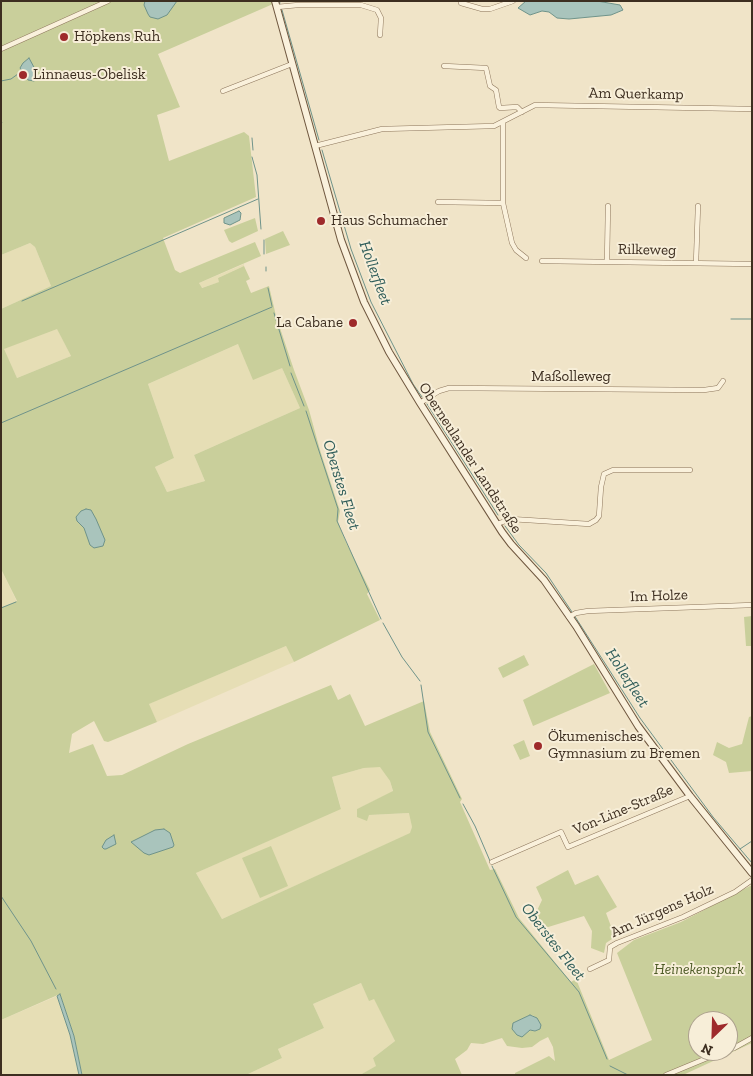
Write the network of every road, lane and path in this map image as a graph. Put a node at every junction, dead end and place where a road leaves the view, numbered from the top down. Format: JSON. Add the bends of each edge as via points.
{"nodes":[{"id":1,"x":108,"y":1,"type":"edge"},
{"id":2,"x":461,"y":1,"type":"edge"},
{"id":3,"x":513,"y":1,"type":"edge"},
{"id":4,"x":276,"y":4,"type":"edge"},
{"id":5,"x":380,"y":35,"type":"dead end"},
{"id":6,"x":1,"y":49,"type":"edge"},
{"id":7,"x":292,"y":64,"type":"junction"},
{"id":8,"x":444,"y":66,"type":"dead end"},
{"id":9,"x":223,"y":91,"type":"dead end"},
{"id":10,"x":752,"y":109,"type":"edge"},
{"id":11,"x":522,"y":112,"type":"junction"},
{"id":12,"x":503,"y":123,"type":"junction"},
{"id":13,"x":315,"y":146,"type":"junction"},
{"id":14,"x":438,"y":202,"type":"dead end"},
{"id":15,"x":503,"y":203,"type":"junction"},
{"id":16,"x":608,"y":206,"type":"dead end"},
{"id":17,"x":698,"y":206,"type":"dead end"},
{"id":18,"x":526,"y":258,"type":"dead end"},
{"id":19,"x":542,"y":261,"type":"dead end"},
{"id":20,"x":607,"y":262,"type":"junction"},
{"id":21,"x":696,"y":263,"type":"junction"},
{"id":22,"x":752,"y":264,"type":"edge"},
{"id":23,"x":722,"y":381,"type":"dead end"},
{"id":24,"x":420,"y":403,"type":"junction"},
{"id":25,"x":690,"y":470,"type":"dead end"},
{"id":26,"x":497,"y":524,"type":"junction"},
{"id":27,"x":752,"y":605,"type":"edge"},
{"id":28,"x":573,"y":614,"type":"junction"},
{"id":29,"x":690,"y":796,"type":"junction"},
{"id":30,"x":492,"y":862,"type":"dead end"},
{"id":31,"x":752,"y":873,"type":"edge"},
{"id":32,"x":752,"y":880,"type":"edge"},
{"id":33,"x":590,"y":969,"type":"dead end"},
{"id":34,"x":752,"y":1038,"type":"edge"},
{"id":35,"x":738,"y":1046,"type":"edge"},
{"id":36,"x":697,"y":1061,"type":"edge"},
{"id":37,"x":666,"y":1075,"type":"edge"}],
"edges":[{"from":1,"to":6,"type":"street"},
{"from":2,"to":3,"type":"street","via":[[461,4],[490,9]]},
{"from":4,"to":5,"type":"street","via":[[357,5],[378,10]]},
{"from":4,"to":7,"type":"street","name":"Oberneulander Landstraße"},
{"from":7,"to":9,"type":"street"},
{"from":7,"to":13,"type":"street","name":"Oberneulander Landstraße"},
{"from":8,"to":11,"type":"street","name":"Am Querkamp","via":[[486,68],[490,86],[496,90],[498,107],[518,107]]},
{"from":10,"to":11,"type":"street","name":"Am Querkamp","via":[[535,105]]},
{"from":11,"to":12,"type":"street","name":"Am Querkamp"},
{"from":12,"to":13,"type":"street","name":"Am Querkamp","via":[[476,127],[382,129]]},
{"from":12,"to":15,"type":"street"},
{"from":13,"to":24,"type":"street","name":"Oberneulander Landstraße","via":[[341,240],[364,302]]},
{"from":14,"to":15,"type":"street"},
{"from":15,"to":18,"type":"street","via":[[512,243]]},
{"from":16,"to":20,"type":"street"},
{"from":17,"to":21,"type":"street"},
{"from":19,"to":20,"type":"street","name":"Rilkeweg"},
{"from":20,"to":21,"type":"street","name":"Rilkeweg"},
{"from":21,"to":22,"type":"street","name":"Rilkeweg"},
{"from":23,"to":24,"type":"street","name":"Maßolleweg","via":[[718,388],[704,390],[449,388]]},
{"from":24,"to":26,"type":"street","name":"Oberneulander Landstraße"},
{"from":25,"to":26,"type":"street","via":[[613,470],[604,474],[599,516],[589,524],[511,518]]},
{"from":26,"to":28,"type":"street","name":"Oberneulander Landstraße"},
{"from":27,"to":28,"type":"street","name":"Im Holze"},
{"from":28,"to":29,"type":"street","name":"Oberneulander Landstraße","via":[[638,726]]},
{"from":29,"to":30,"type":"street","name":"Von-Line-Straße","via":[[568,847],[561,832]]},
{"from":29,"to":31,"type":"street","name":"Oberneulander Landstraße"},
{"from":32,"to":33,"type":"street","name":"Am Jürgens Holz","via":[[682,918],[617,943],[610,947],[609,960]]},
{"from":34,"to":35,"type":"street"},
{"from":36,"to":37,"type":"street"}]}
